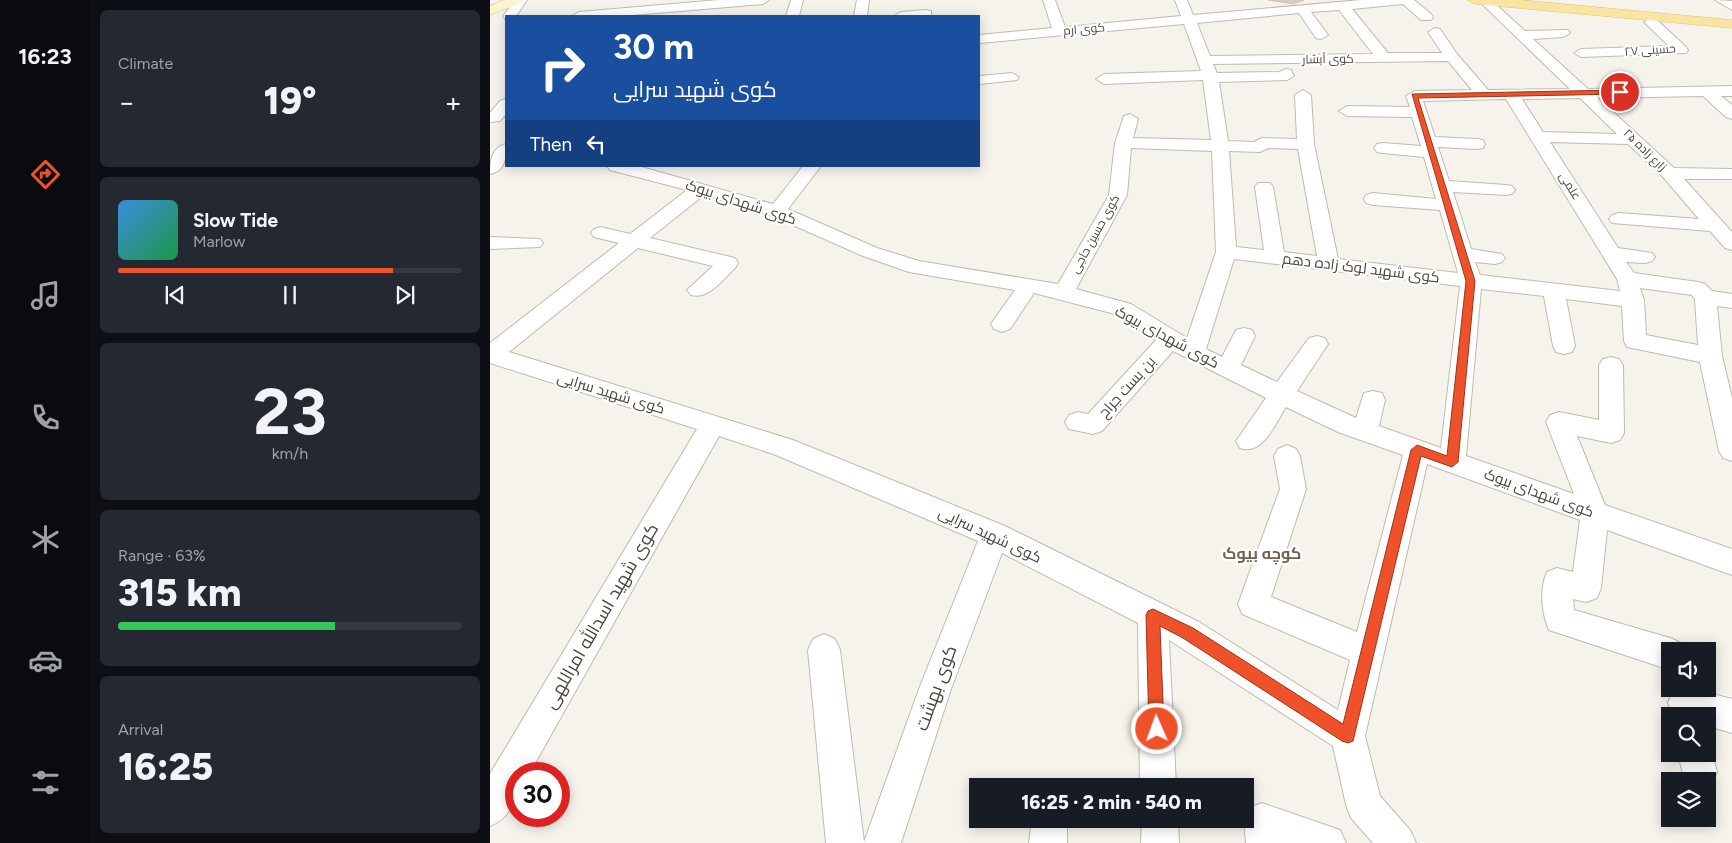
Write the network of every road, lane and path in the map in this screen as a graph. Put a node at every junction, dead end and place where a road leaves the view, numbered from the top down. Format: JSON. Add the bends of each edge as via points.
{"nodes":[{"id":1,"x":516,"y":0,"type":"edge"},
{"id":2,"x":520,"y":0,"type":"edge"},
{"id":3,"x":763,"y":0,"type":"edge"},
{"id":4,"x":797,"y":0,"type":"edge"},
{"id":5,"x":862,"y":0,"type":"edge"},
{"id":6,"x":1049,"y":0,"type":"edge"},
{"id":7,"x":1181,"y":0,"type":"edge"},
{"id":8,"x":1404,"y":0,"type":"edge"},
{"id":9,"x":1543,"y":0,"type":"edge"},
{"id":10,"x":1721,"y":0,"type":"edge"},
{"id":11,"x":1480,"y":1,"type":"edge"},
{"id":12,"x":1343,"y":6,"type":"junction"},
{"id":13,"x":1571,"y":6,"type":"junction"},
{"id":14,"x":1732,"y":6,"type":"edge"},
{"id":15,"x":1303,"y":10,"type":"junction"},
{"id":16,"x":490,"y":11,"type":"edge"},
{"id":17,"x":1732,"y":12,"type":"edge"},
{"id":18,"x":926,"y":14,"type":"dead end"},
{"id":19,"x":511,"y":15,"type":"edge"},
{"id":20,"x":592,"y":15,"type":"edge"},
{"id":21,"x":793,"y":15,"type":"edge"},
{"id":22,"x":861,"y":15,"type":"edge"},
{"id":23,"x":914,"y":15,"type":"edge"},
{"id":24,"x":1426,"y":17,"type":"dead end"},
{"id":25,"x":1732,"y":18,"type":"edge"},
{"id":26,"x":1190,"y":20,"type":"junction"},
{"id":27,"x":1002,"y":22,"type":"dead end"},
{"id":28,"x":1651,"y":22,"type":"junction"},
{"id":29,"x":1732,"y":24,"type":"edge"},
{"id":30,"x":1124,"y":25,"type":"junction"},
{"id":31,"x":1732,"y":29,"type":"edge"},
{"id":32,"x":1060,"y":31,"type":"junction"},
{"id":33,"x":1435,"y":32,"type":"dead end"},
{"id":34,"x":1563,"y":33,"type":"dead end"},
{"id":35,"x":1321,"y":35,"type":"dead end"},
{"id":36,"x":1522,"y":35,"type":"junction"},
{"id":37,"x":1006,"y":36,"type":"junction"},
{"id":38,"x":1130,"y":38,"type":"dead end"},
{"id":39,"x":980,"y":39,"type":"edge"},
{"id":40,"x":980,"y":42,"type":"edge"},
{"id":41,"x":1581,"y":53,"type":"dead end"},
{"id":42,"x":984,"y":54,"type":"dead end"},
{"id":43,"x":1452,"y":57,"type":"junction"},
{"id":44,"x":1327,"y":58,"type":"junction"},
{"id":45,"x":1389,"y":58,"type":"junction"},
{"id":46,"x":1208,"y":71,"type":"junction"},
{"id":47,"x":1286,"y":72,"type":"dead end"},
{"id":48,"x":1404,"y":74,"type":"dead end"},
{"id":49,"x":1335,"y":76,"type":"dead end"},
{"id":50,"x":1012,"y":77,"type":"dead end"},
{"id":51,"x":1104,"y":78,"type":"dead end"},
{"id":52,"x":980,"y":80,"type":"edge"},
{"id":53,"x":1732,"y":90,"type":"edge"},
{"id":54,"x":1707,"y":91,"type":"junction"},
{"id":55,"x":1585,"y":93,"type":"junction"},
{"id":56,"x":1484,"y":94,"type":"junction"},
{"id":57,"x":1512,"y":94,"type":"junction"},
{"id":58,"x":1303,"y":95,"type":"dead end"},
{"id":59,"x":1417,"y":104,"type":"junction"},
{"id":60,"x":505,"y":106,"type":"edge"},
{"id":61,"x":1347,"y":110,"type":"dead end"},
{"id":62,"x":1732,"y":114,"type":"edge"},
{"id":63,"x":497,"y":119,"type":"edge"},
{"id":64,"x":1130,"y":119,"type":"dead end"},
{"id":65,"x":1540,"y":137,"type":"junction"},
{"id":66,"x":1633,"y":139,"type":"junction"},
{"id":67,"x":1122,"y":143,"type":"junction"},
{"id":68,"x":1306,"y":144,"type":"junction"},
{"id":69,"x":1476,"y":144,"type":"dead end"},
{"id":70,"x":490,"y":146,"type":"edge"},
{"id":71,"x":1220,"y":146,"type":"junction"},
{"id":72,"x":1430,"y":147,"type":"junction"},
{"id":73,"x":505,"y":148,"type":"edge"},
{"id":74,"x":1383,"y":148,"type":"dead end"},
{"id":75,"x":505,"y":149,"type":"edge"},
{"id":76,"x":620,"y":167,"type":"edge"},
{"id":77,"x":811,"y":167,"type":"edge"},
{"id":78,"x":490,"y":169,"type":"edge"},
{"id":79,"x":1669,"y":173,"type":"junction"},
{"id":80,"x":1732,"y":174,"type":"edge"},
{"id":81,"x":700,"y":177,"type":"edge"},
{"id":82,"x":1264,"y":187,"type":"dead end"},
{"id":83,"x":1506,"y":190,"type":"dead end"},
{"id":84,"x":1445,"y":196,"type":"junction"},
{"id":85,"x":1373,"y":199,"type":"dead end"},
{"id":86,"x":776,"y":211,"type":"junction"},
{"id":87,"x":1619,"y":219,"type":"dead end"},
{"id":88,"x":1718,"y":226,"type":"junction"},
{"id":89,"x":601,"y":232,"type":"dead end"},
{"id":90,"x":636,"y":240,"type":"junction"},
{"id":91,"x":490,"y":243,"type":"edge"},
{"id":92,"x":533,"y":244,"type":"dead end"},
{"id":93,"x":1732,"y":244,"type":"edge"},
{"id":94,"x":1226,"y":252,"type":"junction"},
{"id":95,"x":1612,"y":254,"type":"junction"},
{"id":96,"x":1463,"y":255,"type":"junction"},
{"id":97,"x":1645,"y":257,"type":"dead end"},
{"id":98,"x":1275,"y":258,"type":"junction"},
{"id":99,"x":1495,"y":258,"type":"dead end"},
{"id":100,"x":1329,"y":264,"type":"junction"},
{"id":101,"x":1471,"y":281,"type":"junction"},
{"id":102,"x":1028,"y":286,"type":"junction"},
{"id":103,"x":698,"y":290,"type":"dead end"},
{"id":104,"x":1630,"y":290,"type":"junction"},
{"id":105,"x":1554,"y":291,"type":"junction"},
{"id":106,"x":1063,"y":293,"type":"junction"},
{"id":107,"x":1706,"y":298,"type":"junction"},
{"id":108,"x":1732,"y":301,"type":"edge"},
{"id":109,"x":1002,"y":324,"type":"dead end"},
{"id":110,"x":1244,"y":336,"type":"dead end"},
{"id":111,"x":1170,"y":339,"type":"junction"},
{"id":112,"x":1317,"y":344,"type":"dead end"},
{"id":113,"x":1564,"y":346,"type":"dead end"},
{"id":114,"x":1192,"y":353,"type":"junction"},
{"id":115,"x":490,"y":355,"type":"edge"},
{"id":116,"x":1710,"y":356,"type":"junction"},
{"id":117,"x":1611,"y":366,"type":"dead end"},
{"id":118,"x":1228,"y":370,"type":"junction"},
{"id":119,"x":1724,"y":389,"type":"edge"},
{"id":120,"x":1283,"y":396,"type":"junction"},
{"id":121,"x":1373,"y":400,"type":"dead end"},
{"id":122,"x":1078,"y":422,"type":"dead end"},
{"id":123,"x":713,"y":424,"type":"junction"},
{"id":124,"x":1365,"y":431,"type":"junction"},
{"id":125,"x":1249,"y":441,"type":"dead end"},
{"id":126,"x":1417,"y":450,"type":"junction"},
{"id":127,"x":1732,"y":451,"type":"edge"},
{"id":128,"x":1287,"y":456,"type":"dead end"},
{"id":129,"x":1452,"y":462,"type":"junction"},
{"id":130,"x":1595,"y":513,"type":"junction"},
{"id":131,"x":996,"y":535,"type":"junction"},
{"id":132,"x":1732,"y":562,"type":"edge"},
{"id":133,"x":1153,"y":615,"type":"junction"},
{"id":134,"x":824,"y":650,"type":"dead end"},
{"id":135,"x":1661,"y":651,"type":"edge"},
{"id":136,"x":1368,"y":652,"type":"junction"},
{"id":137,"x":1685,"y":703,"type":"edge"},
{"id":138,"x":1732,"y":716,"type":"edge"},
{"id":139,"x":1348,"y":736,"type":"junction"},
{"id":140,"x":1158,"y":778,"type":"edge"},
{"id":141,"x":490,"y":808,"type":"edge"},
{"id":142,"x":1160,"y":828,"type":"edge"},
{"id":143,"x":845,"y":843,"type":"edge"},
{"id":144,"x":882,"y":843,"type":"edge"},
{"id":145,"x":1160,"y":843,"type":"edge"},
{"id":146,"x":1265,"y":843,"type":"edge"},
{"id":147,"x":1327,"y":843,"type":"edge"},
{"id":148,"x":1397,"y":843,"type":"edge"}],
"edges":[{"from":1,"to":16,"type":"main road"},
{"from":2,"to":19,"type":"street"},
{"from":3,"to":20,"type":"street"},
{"from":4,"to":21,"type":"street"},
{"from":5,"to":22,"type":"street"},
{"from":6,"to":32,"type":"street"},
{"from":7,"to":26,"type":"street"},
{"from":8,"to":12,"type":"street","name":"کوی ارم"},
{"from":8,"to":24,"type":"street"},
{"from":9,"to":13,"type":"main road"},
{"from":10,"to":14,"type":"street"},
{"from":11,"to":13,"type":"main road"},
{"from":11,"to":36,"type":"street","name":"زارع زاده ۲۵"},
{"from":12,"to":15,"type":"street","name":"کوی ارم"},
{"from":12,"to":45,"type":"street"},
{"from":13,"to":17,"type":"main road"},
{"from":13,"to":25,"type":"main road"},
{"from":13,"to":28,"type":"main road"},
{"from":13,"to":29,"type":"main road"},
{"from":15,"to":26,"type":"street","name":"کوی ارم"},
{"from":15,"to":35,"type":"street"},
{"from":18,"to":23,"type":"street"},
{"from":26,"to":30,"type":"street","name":"کوی ارم"},
{"from":26,"to":46,"type":"street"},
{"from":27,"to":37,"type":"street"},
{"from":28,"to":31,"type":"main road"},
{"from":28,"to":41,"type":"street","name":"حسینی ۲۷","via":[[1682,50]]},
{"from":30,"to":32,"type":"street","name":"کوی ارم"},
{"from":30,"to":38,"type":"street"},
{"from":32,"to":37,"type":"street","name":"کوی ارم","via":[[1045,39]]},
{"from":33,"to":43,"type":"street"},
{"from":34,"to":36,"type":"street"},
{"from":36,"to":55,"type":"street","name":"زارع زاده ۲۵"},
{"from":37,"to":39,"type":"street","name":"کوی ارم"},
{"from":40,"to":42,"type":"street"},
{"from":43,"to":45,"type":"street","name":"کوی آبشار"},
{"from":43,"to":56,"type":"street"},
{"from":44,"to":45,"type":"street","name":"کوی آبشار"},
{"from":44,"to":46,"type":"street","name":"کوی آبشار"},
{"from":44,"to":49,"type":"street"},
{"from":45,"to":48,"type":"street"},
{"from":46,"to":47,"type":"street","via":[[1287,76]]},
{"from":46,"to":51,"type":"street"},
{"from":46,"to":71,"type":"street"},
{"from":50,"to":52,"type":"street"},
{"from":53,"to":54,"type":"street"},
{"from":54,"to":55,"type":"street"},
{"from":54,"to":62,"type":"street"},
{"from":55,"to":57,"type":"street"},
{"from":55,"to":66,"type":"street","name":"زارع زاده ۲۵"},
{"from":56,"to":57,"type":"street"},
{"from":56,"to":59,"type":"street"},
{"from":57,"to":65,"type":"street","name":"علمی"},
{"from":58,"to":68,"type":"street"},
{"from":59,"to":61,"type":"street"},
{"from":59,"to":72,"type":"street"},
{"from":60,"to":63,"type":"street"},
{"from":64,"to":67,"type":"street","name":"کوی حسین حاجی"},
{"from":65,"to":66,"type":"street"},
{"from":65,"to":95,"type":"street","name":"علمی"},
{"from":66,"to":79,"type":"street","name":"زارع زاده ۲۵"},
{"from":67,"to":71,"type":"street"},
{"from":67,"to":106,"type":"street","name":"کوی حسین حاجی","via":[[1118,195]]},
{"from":68,"to":71,"type":"street"},
{"from":68,"to":100,"type":"street"},
{"from":69,"to":72,"type":"street"},
{"from":70,"to":73,"type":"street"},
{"from":71,"to":94,"type":"street"},
{"from":72,"to":74,"type":"street"},
{"from":72,"to":84,"type":"street"},
{"from":75,"to":78,"type":"street"},
{"from":76,"to":81,"type":"street","name":"کوی شهدای بیوک","via":[[677,182]]},
{"from":77,"to":86,"type":"street"},
{"from":79,"to":80,"type":"street"},
{"from":79,"to":88,"type":"street","name":"زارع زاده ۲۵"},
{"from":81,"to":86,"type":"street","name":"کوی شهدای بیوک"},
{"from":81,"to":90,"type":"street"},
{"from":82,"to":98,"type":"street"},
{"from":83,"to":84,"type":"street"},
{"from":84,"to":85,"type":"street"},
{"from":84,"to":96,"type":"street"},
{"from":86,"to":102,"type":"street","name":"کوی شهدای بیوک","via":[[870,252],[916,267]]},
{"from":87,"to":88,"type":"street"},
{"from":88,"to":93,"type":"street","name":"زارع زاده ۲۵"},
{"from":89,"to":90,"type":"street"},
{"from":90,"to":103,"type":"street","via":[[728,262]]},
{"from":90,"to":115,"type":"street"},
{"from":91,"to":92,"type":"street"},
{"from":94,"to":98,"type":"street","name":"کوی شهید لوک زاده دهم"},
{"from":94,"to":114,"type":"street"},
{"from":95,"to":97,"type":"street"},
{"from":95,"to":104,"type":"street","name":"علمی"},
{"from":96,"to":99,"type":"street"},
{"from":96,"to":101,"type":"street"},
{"from":98,"to":100,"type":"street","name":"کوی شهید لوک زاده دهم","via":[[1301,271]]},
{"from":100,"to":101,"type":"street","name":"کوی شهید لوک زاده دهم"},
{"from":101,"to":105,"type":"street","name":"کوی شهید لوک زاده دهم"},
{"from":101,"to":129,"type":"street"},
{"from":102,"to":106,"type":"street","name":"کوی شهدای بیوک"},
{"from":102,"to":109,"type":"street"},
{"from":104,"to":105,"type":"street","name":"کوی شهید لوک زاده دهم"},
{"from":104,"to":107,"type":"street","name":"کوی شهید لوک زاده دهم","via":[[1698,289]]},
{"from":104,"to":116,"type":"street","via":[[1635,341]]},
{"from":105,"to":113,"type":"street"},
{"from":106,"to":111,"type":"street","name":"کوی شهدای بیوک","via":[[1123,310]]},
{"from":107,"to":108,"type":"street","name":"کوی شهید لوک زاده دهم"},
{"from":107,"to":116,"type":"street"},
{"from":110,"to":118,"type":"street"},
{"from":111,"to":114,"type":"street","name":"کوی شهدای بیوک"},
{"from":111,"to":122,"type":"street","name":"بن بست جراح","via":[[1093,424]]},
{"from":112,"to":120,"type":"street"},
{"from":114,"to":118,"type":"street","name":"کوی شهدای بیوک"},
{"from":115,"to":123,"type":"street","name":"کوی شهید سرایی"},
{"from":116,"to":119,"type":"street"},
{"from":117,"to":130,"type":"street","via":[[1610,433],[1559,422]]},
{"from":118,"to":120,"type":"street","name":"کوی شهدای بیوک"},
{"from":119,"to":127,"type":"street"},
{"from":120,"to":124,"type":"street","name":"کوی شهدای بیوک"},
{"from":120,"to":125,"type":"street"},
{"from":121,"to":124,"type":"street"},
{"from":123,"to":131,"type":"street","name":"کوی شهید سرایی","via":[[784,447]]},
{"from":123,"to":141,"type":"street","name":"کوی شهید اسدالله امراللهی"},
{"from":124,"to":126,"type":"street","name":"کوی شهدای بیوک"},
{"from":126,"to":129,"type":"street","name":"کوی شهدای بیوک"},
{"from":126,"to":136,"type":"street"},
{"from":128,"to":136,"type":"street","via":[[1293,488],[1253,604]]},
{"from":129,"to":130,"type":"street","name":"کوی شهدای بیوک"},
{"from":130,"to":132,"type":"street","name":"کوی شهدای بیوک"},
{"from":130,"to":135,"type":"street","via":[[1586,588],[1557,582],[1560,620]]},
{"from":131,"to":133,"type":"street","name":"کوی شهید سرایی"},
{"from":131,"to":144,"type":"street","name":"کوی بهشت","via":[[935,689]]},
{"from":133,"to":139,"type":"street","name":"کوی شهید سرایی","via":[[1188,633]]},
{"from":133,"to":140,"type":"street"},
{"from":134,"to":143,"type":"street"},
{"from":136,"to":139,"type":"street"},
{"from":137,"to":138,"type":"street"},
{"from":139,"to":148,"type":"street","via":[[1364,805]]},
{"from":142,"to":145,"type":"street"},
{"from":146,"to":147,"type":"street","via":[[1262,821]]}]}
